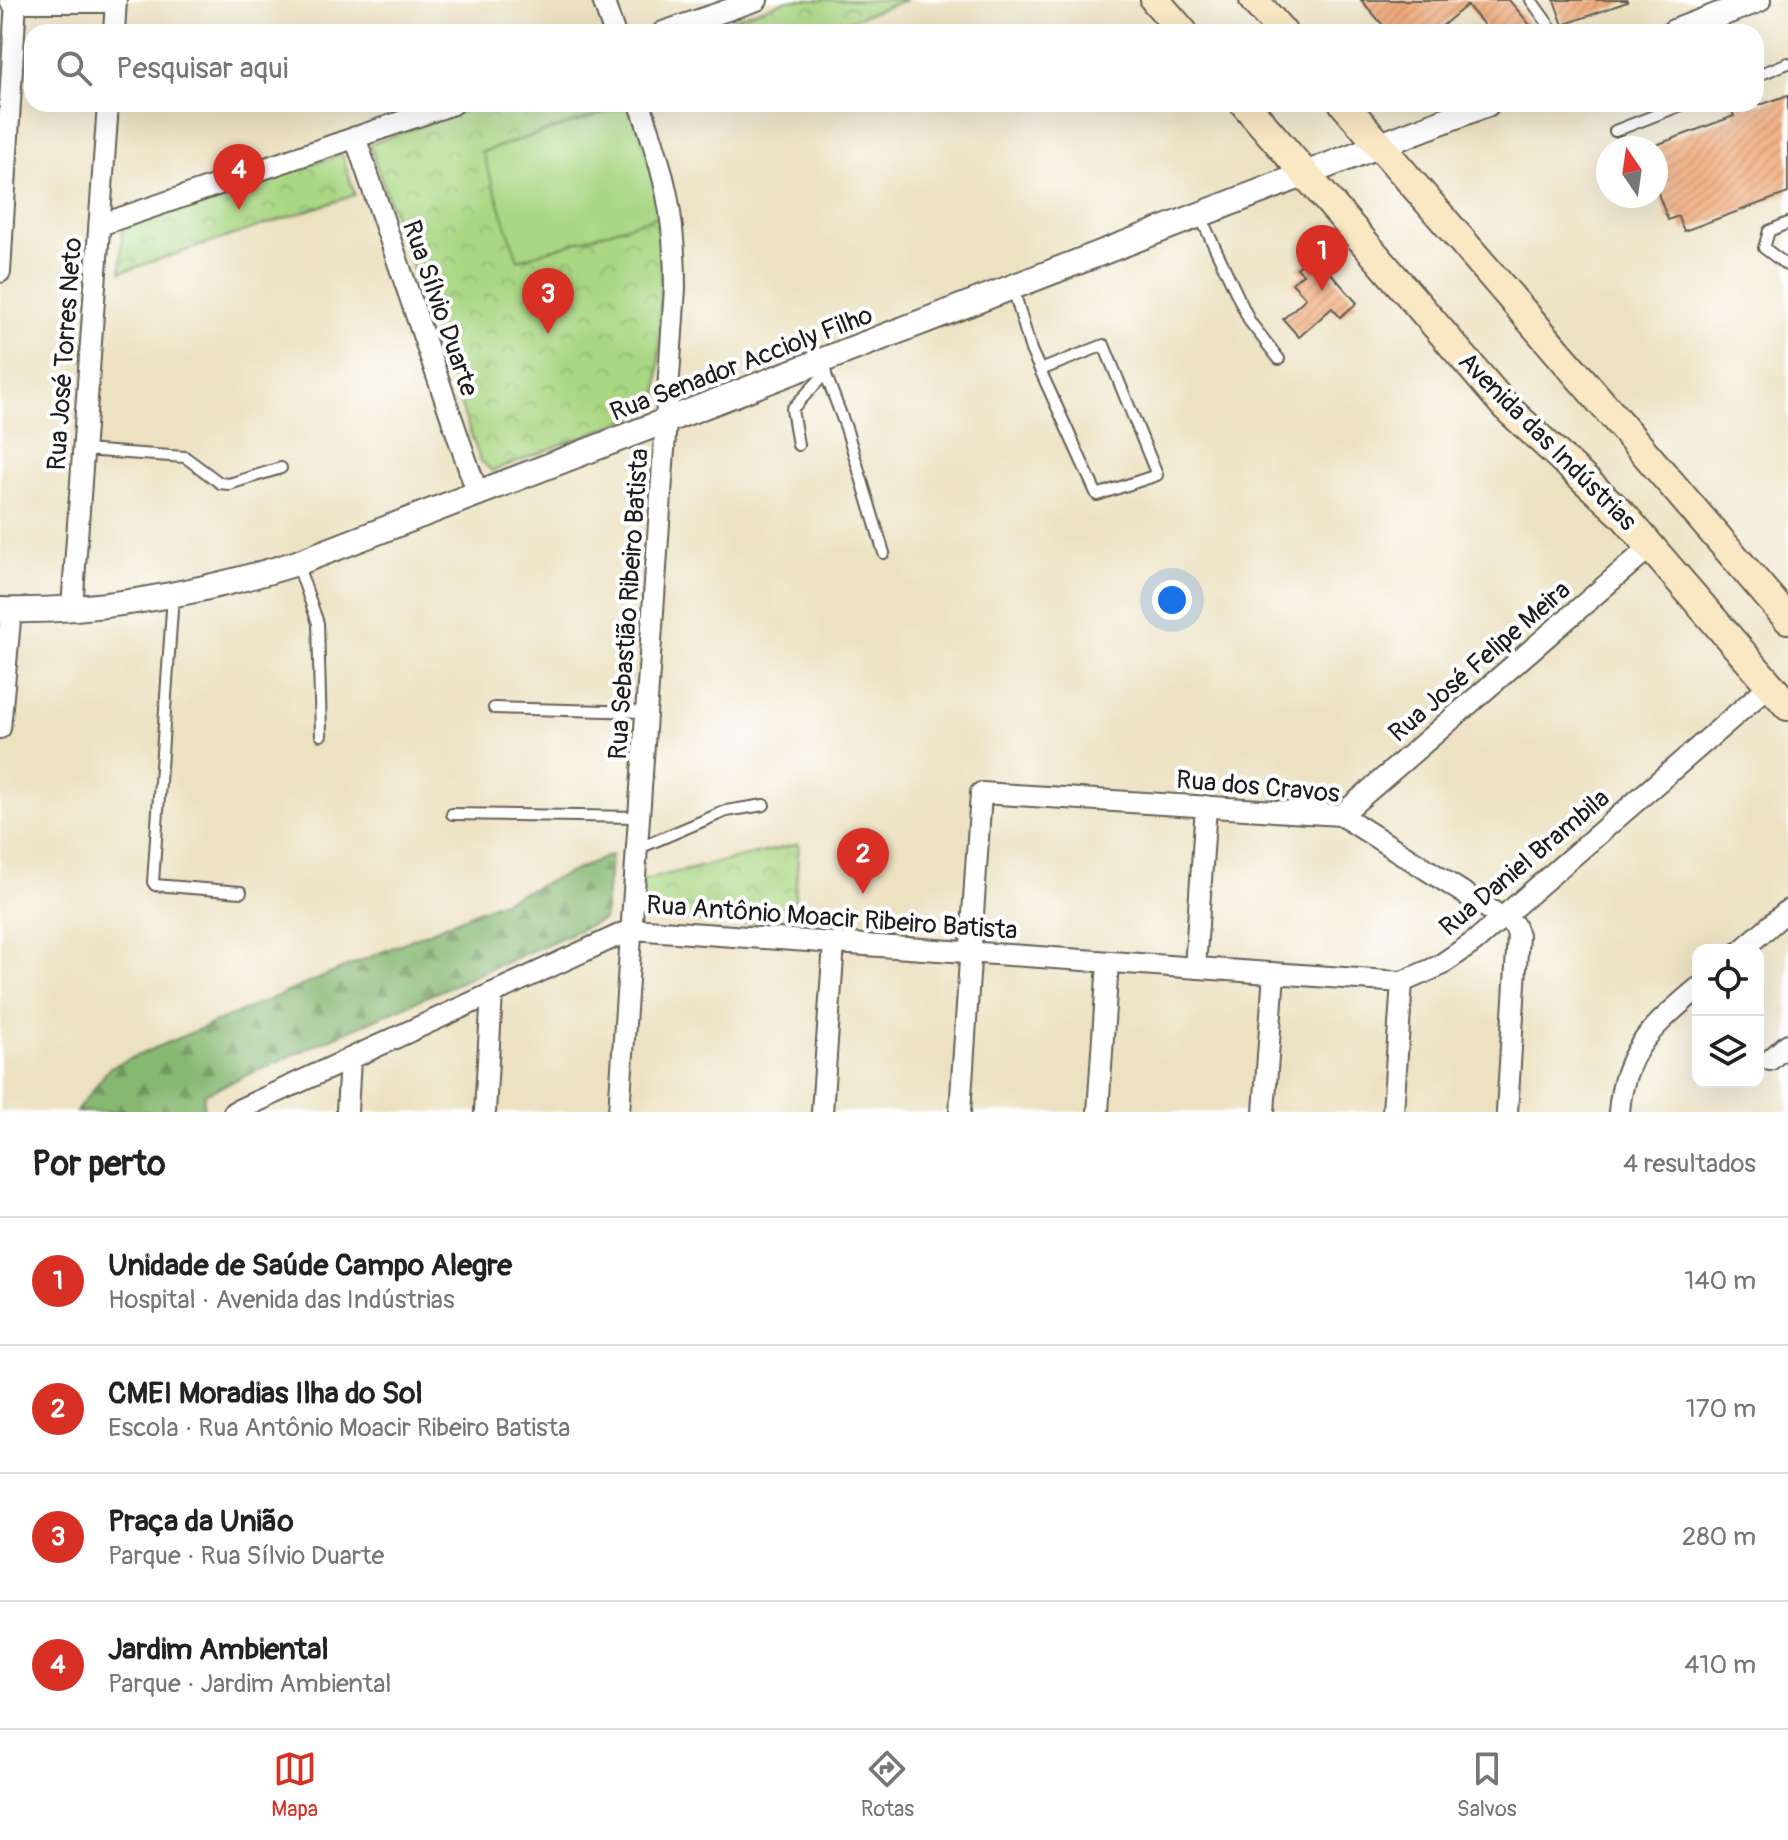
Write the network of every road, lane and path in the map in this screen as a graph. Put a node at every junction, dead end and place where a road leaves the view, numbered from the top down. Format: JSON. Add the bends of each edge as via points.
{"nodes":[{"id":1,"x":14,"y":0,"type":"edge"},
{"id":2,"x":107,"y":0,"type":"edge"},
{"id":3,"x":116,"y":0,"type":"edge"},
{"id":4,"x":603,"y":0,"type":"edge"},
{"id":5,"x":757,"y":0,"type":"edge"},
{"id":6,"x":1155,"y":0,"type":"edge"},
{"id":7,"x":1531,"y":0,"type":"edge"},
{"id":8,"x":1758,"y":0,"type":"edge"},
{"id":9,"x":66,"y":1,"type":"edge"},
{"id":10,"x":1261,"y":2,"type":"edge"},
{"id":11,"x":114,"y":24,"type":"edge"},
{"id":12,"x":611,"y":24,"type":"edge"},
{"id":13,"x":686,"y":24,"type":"edge"},
{"id":14,"x":1176,"y":24,"type":"edge"},
{"id":15,"x":1276,"y":24,"type":"edge"},
{"id":16,"x":1548,"y":24,"type":"edge"},
{"id":17,"x":1695,"y":24,"type":"edge"},
{"id":18,"x":1788,"y":63,"type":"edge"},
{"id":19,"x":1764,"y":73,"type":"edge"},
{"id":20,"x":107,"y":112,"type":"edge"},
{"id":21,"x":429,"y":112,"type":"edge"},
{"id":22,"x":643,"y":112,"type":"edge"},
{"id":23,"x":1252,"y":112,"type":"edge"},
{"id":24,"x":1351,"y":112,"type":"edge"},
{"id":25,"x":1467,"y":112,"type":"edge"},
{"id":26,"x":1664,"y":112,"type":"edge"},
{"id":27,"x":1615,"y":131,"type":"dead end"},
{"id":28,"x":355,"y":137,"type":"junction"},
{"id":29,"x":1380,"y":146,"type":"junction"},
{"id":30,"x":1306,"y":174,"type":"junction"},
{"id":31,"x":1200,"y":216,"type":"junction"},
{"id":32,"x":1788,"y":223,"type":"edge"},
{"id":33,"x":100,"y":225,"type":"junction"},
{"id":34,"x":1788,"y":266,"type":"edge"},
{"id":35,"x":0,"y":272,"type":"edge"},
{"id":36,"x":1013,"y":288,"type":"junction"},
{"id":37,"x":1279,"y":359,"type":"dead end"},
{"id":38,"x":823,"y":368,"type":"junction"},
{"id":39,"x":1043,"y":369,"type":"junction"},
{"id":40,"x":666,"y":422,"type":"junction"},
{"id":41,"x":798,"y":445,"type":"dead end"},
{"id":42,"x":83,"y":450,"type":"junction"},
{"id":43,"x":281,"y":468,"type":"dead end"},
{"id":44,"x":478,"y":495,"type":"junction"},
{"id":45,"x":1650,"y":547,"type":"junction"},
{"id":46,"x":884,"y":553,"type":"dead end"},
{"id":47,"x":297,"y":563,"type":"junction"},
{"id":48,"x":173,"y":596,"type":"junction"},
{"id":49,"x":72,"y":608,"type":"junction"},
{"id":50,"x":5,"y":610,"type":"edge"},
{"id":51,"x":1788,"y":619,"type":"edge"},
{"id":52,"x":1779,"y":696,"type":"edge"},
{"id":53,"x":494,"y":708,"type":"dead end"},
{"id":54,"x":646,"y":712,"type":"junction"},
{"id":55,"x":0,"y":728,"type":"edge"},
{"id":56,"x":321,"y":735,"type":"dead end"},
{"id":57,"x":764,"y":805,"type":"dead end"},
{"id":58,"x":1206,"y":806,"type":"junction"},
{"id":59,"x":452,"y":814,"type":"dead end"},
{"id":60,"x":1341,"y":815,"type":"junction"},
{"id":61,"x":639,"y":817,"type":"junction"},
{"id":62,"x":637,"y":849,"type":"junction"},
{"id":63,"x":241,"y":892,"type":"dead end"},
{"id":64,"x":1788,"y":910,"type":"edge"},
{"id":65,"x":1503,"y":916,"type":"junction"},
{"id":66,"x":632,"y":929,"type":"junction"},
{"id":67,"x":834,"y":943,"type":"junction"},
{"id":68,"x":1749,"y":944,"type":"edge"},
{"id":69,"x":971,"y":952,"type":"junction"},
{"id":70,"x":1108,"y":962,"type":"junction"},
{"id":71,"x":1195,"y":968,"type":"junction"},
{"id":72,"x":1274,"y":973,"type":"junction"},
{"id":73,"x":1402,"y":982,"type":"junction"},
{"id":74,"x":492,"y":993,"type":"junction"},
{"id":75,"x":1692,"y":994,"type":"edge"},
{"id":76,"x":1788,"y":1044,"type":"edge"},
{"id":77,"x":350,"y":1059,"type":"junction"},
{"id":78,"x":1770,"y":1060,"type":"dead end"},
{"id":79,"x":234,"y":1112,"type":"edge"},
{"id":80,"x":347,"y":1112,"type":"edge"},
{"id":81,"x":485,"y":1112,"type":"edge"},
{"id":82,"x":619,"y":1112,"type":"edge"},
{"id":83,"x":822,"y":1112,"type":"edge"},
{"id":84,"x":960,"y":1112,"type":"edge"},
{"id":85,"x":1098,"y":1112,"type":"edge"},
{"id":86,"x":1264,"y":1112,"type":"edge"},
{"id":87,"x":1393,"y":1112,"type":"edge"},
{"id":88,"x":1507,"y":1112,"type":"edge"},
{"id":89,"x":1619,"y":1112,"type":"edge"}],
"edges":[{"from":1,"to":9,"type":"street"},
{"from":1,"to":35,"type":"street"},
{"from":2,"to":9,"type":"street"},
{"from":3,"to":11,"type":"street"},
{"from":4,"to":12,"type":"street"},
{"from":5,"to":13,"type":"street"},
{"from":6,"to":14,"type":"main road"},
{"from":7,"to":16,"type":"lane"},
{"from":8,"to":17,"type":"street"},
{"from":10,"to":15,"type":"main road"},
{"from":18,"to":19,"type":"lane"},
{"from":20,"to":33,"type":"street","name":"Rua José Torres Neto"},
{"from":21,"to":28,"type":"street"},
{"from":22,"to":40,"type":"street","name":"Rua Sebastião Ribeiro Batista","via":[[674,220]]},
{"from":23,"to":30,"type":"main road","name":"Avenida das Indústrias"},
{"from":24,"to":29,"type":"main road"},
{"from":25,"to":29,"type":"street","name":"Rua Senador Accioly Filho"},
{"from":26,"to":27,"type":"lane"},
{"from":28,"to":33,"type":"street"},
{"from":28,"to":44,"type":"street","name":"Rua Sílvio Duarte"},
{"from":29,"to":30,"type":"street","name":"Rua Senador Accioly Filho"},
{"from":29,"to":51,"type":"main road"},
{"from":30,"to":31,"type":"street","name":"Rua Senador Accioly Filho"},
{"from":30,"to":45,"type":"main road","name":"Avenida das Indústrias","via":[[1506,407]]},
{"from":31,"to":36,"type":"street","name":"Rua Senador Accioly Filho"},
{"from":31,"to":37,"type":"lane","via":[[1250,322]]},
{"from":32,"to":34,"type":"lane","via":[[1769,231],[1764,248]]},
{"from":33,"to":42,"type":"street","name":"Rua José Torres Neto"},
{"from":36,"to":38,"type":"street","name":"Rua Senador Accioly Filho"},
{"from":36,"to":39,"type":"lane","via":[[1031,350]]},
{"from":38,"to":40,"type":"street","name":"Rua Senador Accioly Filho"},
{"from":38,"to":41,"type":"lane","via":[[792,409]]},
{"from":38,"to":46,"type":"lane"},
{"from":39,"to":39,"type":"lane","via":[[1097,495],[1157,475],[1104,345]]},
{"from":40,"to":44,"type":"street","name":"Rua Senador Accioly Filho"},
{"from":40,"to":54,"type":"street","name":"Rua Sebastião Ribeiro Batista"},
{"from":42,"to":43,"type":"lane","via":[[185,457],[220,483]]},
{"from":42,"to":49,"type":"street","name":"Rua José Torres Neto"},
{"from":44,"to":47,"type":"street","name":"Rua Senador Accioly Filho"},
{"from":45,"to":52,"type":"main road","name":"Avenida das Indústrias"},
{"from":45,"to":60,"type":"street","name":"Rua José Felipe Meira"},
{"from":47,"to":48,"type":"street","name":"Rua Senador Accioly Filho"},
{"from":47,"to":56,"type":"lane","via":[[318,623]]},
{"from":48,"to":49,"type":"street","name":"Rua Senador Accioly Filho"},
{"from":48,"to":63,"type":"lane","via":[[153,882]]},
{"from":49,"to":50,"type":"street","name":"Rua Senador Accioly Filho"},
{"from":50,"to":55,"type":"street"},
{"from":52,"to":65,"type":"street","name":"Rua Daniel Brambila"},
{"from":53,"to":54,"type":"lane"},
{"from":54,"to":61,"type":"street","name":"Rua Sebastião Ribeiro Batista"},
{"from":57,"to":62,"type":"lane","via":[[726,811]]},
{"from":58,"to":60,"type":"street","name":"Rua dos Cravos"},
{"from":58,"to":69,"type":"street","name":"Rua dos Cravos","via":[[981,793]]},
{"from":58,"to":71,"type":"street"},
{"from":59,"to":61,"type":"lane"},
{"from":60,"to":65,"type":"street","name":"Rua dos Cravos"},
{"from":61,"to":62,"type":"street","name":"Rua Sebastião Ribeiro Batista"},
{"from":62,"to":66,"type":"street","name":"Rua Sebastião Ribeiro Batista"},
{"from":64,"to":68,"type":"street"},
{"from":65,"to":73,"type":"street","name":"Rua Daniel Brambila","via":[[1457,955]]},
{"from":65,"to":88,"type":"street","via":[[1518,935]]},
{"from":66,"to":67,"type":"street","name":"Rua Antônio Moacir Ribeiro Batista"},
{"from":66,"to":74,"type":"street","name":"Rua Antônio Moacir Ribeiro Batista"},
{"from":66,"to":82,"type":"street","name":"Rua Sebastião Ribeiro Batista"},
{"from":67,"to":69,"type":"street","name":"Rua Antônio Moacir Ribeiro Batista"},
{"from":67,"to":83,"type":"street"},
{"from":69,"to":70,"type":"street","name":"Rua Antônio Moacir Ribeiro Batista"},
{"from":69,"to":84,"type":"street"},
{"from":70,"to":71,"type":"street","name":"Rua Antônio Moacir Ribeiro Batista"},
{"from":70,"to":85,"type":"street"},
{"from":71,"to":72,"type":"street","name":"Rua Antônio Moacir Ribeiro Batista"},
{"from":72,"to":73,"type":"street"},
{"from":72,"to":86,"type":"street"},
{"from":73,"to":87,"type":"street"},
{"from":74,"to":77,"type":"street","name":"Rua Antônio Moacir Ribeiro Batista"},
{"from":74,"to":81,"type":"street"},
{"from":75,"to":89,"type":"street","via":[[1641,1042],[1623,1079]]},
{"from":76,"to":78,"type":"street"},
{"from":77,"to":79,"type":"street","name":"Rua Antônio Moacir Ribeiro Batista"},
{"from":77,"to":80,"type":"street"}]}
